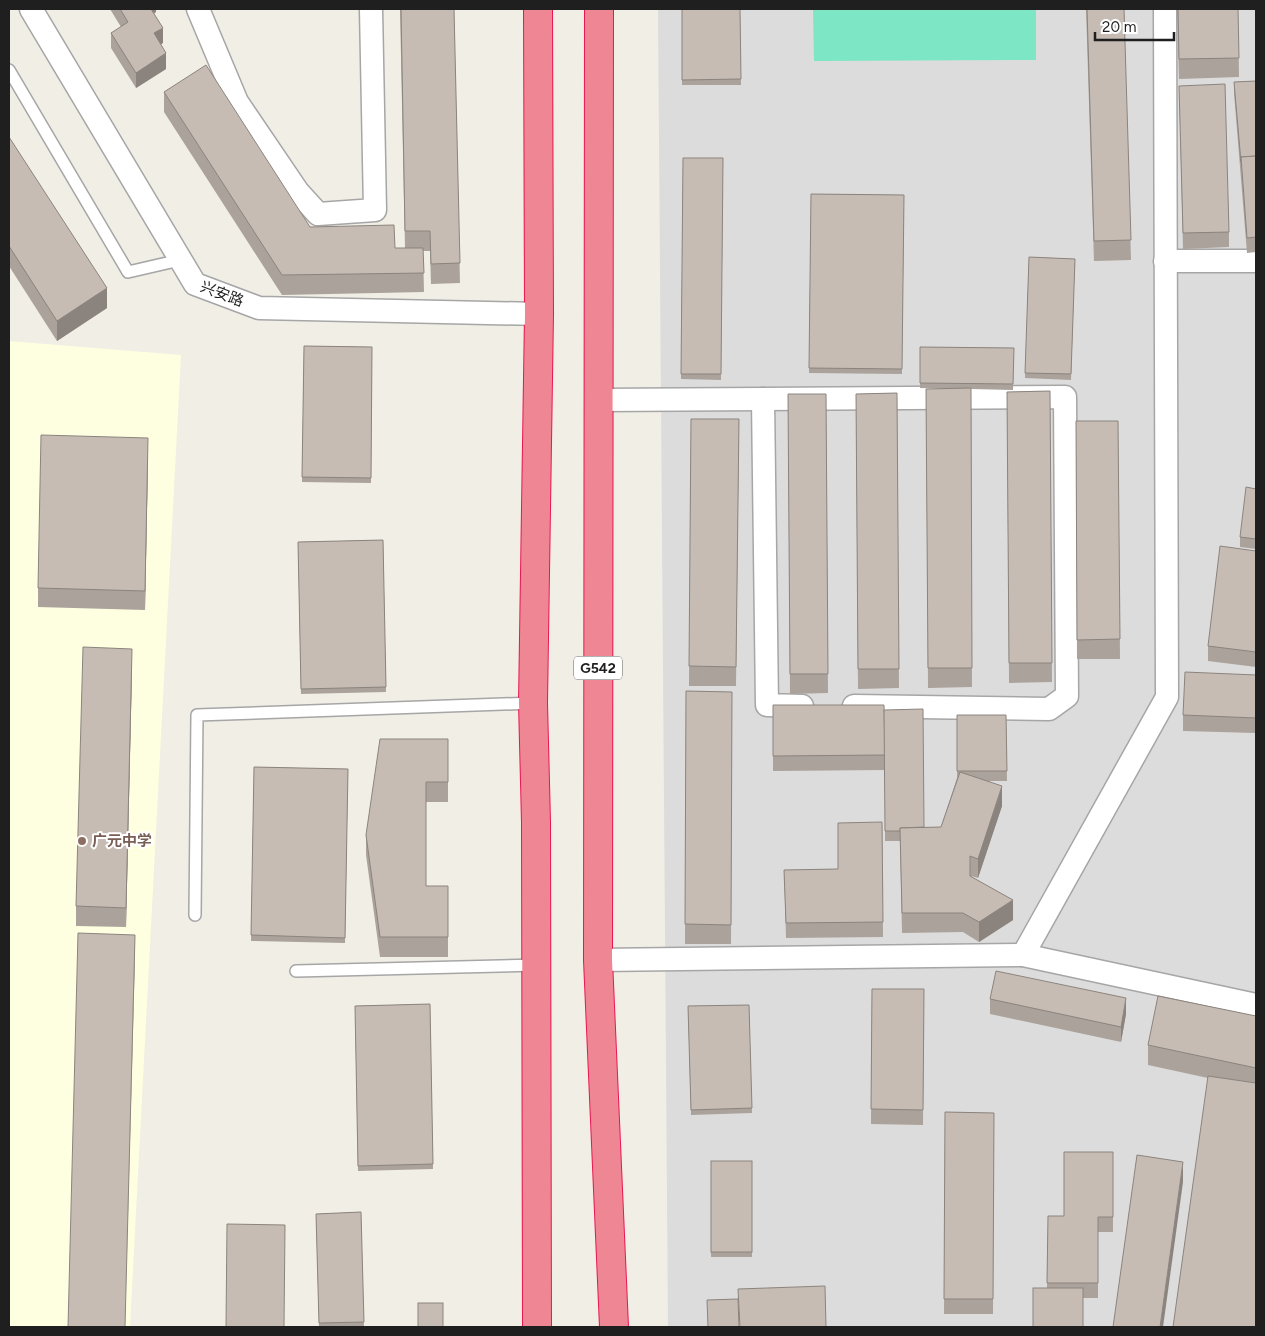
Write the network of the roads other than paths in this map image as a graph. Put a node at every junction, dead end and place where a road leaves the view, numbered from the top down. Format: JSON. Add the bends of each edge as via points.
{"nodes":[{"id":1,"x":31,"y":9,"type":"edge"},
{"id":2,"x":198,"y":9,"type":"edge"},
{"id":3,"x":371,"y":9,"type":"edge"},
{"id":4,"x":538,"y":9,"type":"edge"},
{"id":5,"x":599,"y":9,"type":"edge"},
{"id":6,"x":1165,"y":9,"type":"edge"},
{"id":7,"x":9,"y":70,"type":"edge"},
{"id":8,"x":180,"y":260,"type":"junction"},
{"id":9,"x":1165,"y":261,"type":"junction"},
{"id":10,"x":1256,"y":261,"type":"edge"},
{"id":11,"x":539,"y":314,"type":"junction"},
{"id":12,"x":763,"y":399,"type":"junction"},
{"id":13,"x":598,"y":400,"type":"junction"},
{"id":14,"x":533,"y":703,"type":"junction"},
{"id":15,"x":195,"y":915,"type":"dead end"},
{"id":16,"x":1024,"y":955,"type":"junction"},
{"id":17,"x":598,"y":960,"type":"junction"},
{"id":18,"x":537,"y":965,"type":"junction"},
{"id":19,"x":296,"y":971,"type":"dead end"},
{"id":20,"x":1256,"y":1004,"type":"edge"},
{"id":21,"x":537,"y":1327,"type":"edge"},
{"id":22,"x":614,"y":1327,"type":"edge"}],
"edges":[{"from":1,"to":8,"type":"street","name":"兴安路"},
{"from":2,"to":3,"type":"street","via":[[237,102],[298,192],[318,214],[375,210]]},
{"from":4,"to":11,"type":"highway"},
{"from":5,"to":13,"type":"highway","number":"G542"},
{"from":6,"to":9,"type":"street"},
{"from":7,"to":8,"type":"lane","via":[[128,272]]},
{"from":8,"to":11,"type":"street","name":"兴安路","via":[[195,284],[259,308]]},
{"from":9,"to":10,"type":"street"},
{"from":9,"to":16,"type":"street","via":[[1167,697]]},
{"from":11,"to":14,"type":"highway"},
{"from":12,"to":12,"type":"street","via":[[767,705],[1049,709],[1067,696],[1064,397]]},
{"from":12,"to":13,"type":"street"},
{"from":13,"to":17,"type":"highway","number":"G542"},
{"from":14,"to":15,"type":"lane","via":[[197,715]]},
{"from":14,"to":18,"type":"highway"},
{"from":16,"to":17,"type":"street"},
{"from":16,"to":20,"type":"street"},
{"from":17,"to":22,"type":"highway","number":"G542"},
{"from":18,"to":19,"type":"lane"},
{"from":18,"to":21,"type":"highway"}]}
